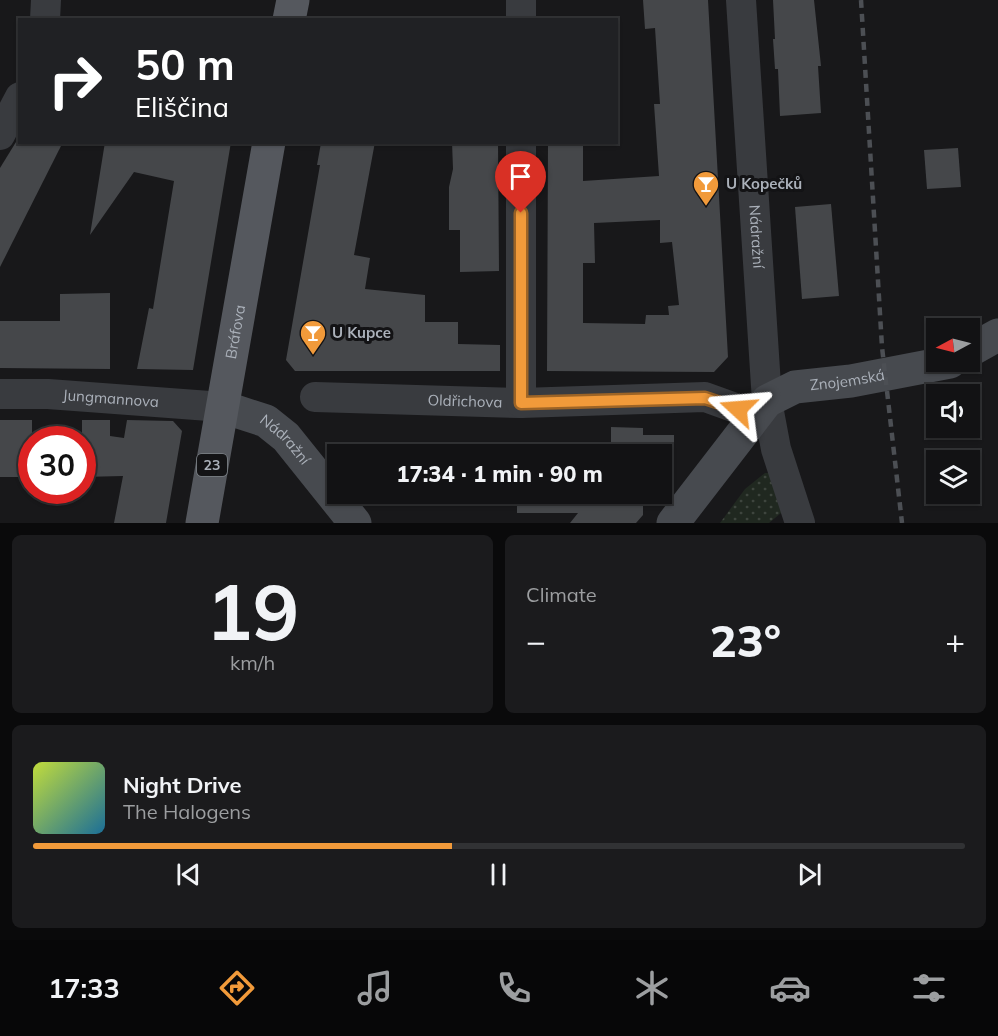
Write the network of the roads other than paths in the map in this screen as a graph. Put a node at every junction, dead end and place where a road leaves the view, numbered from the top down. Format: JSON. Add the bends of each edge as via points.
{"nodes":[{"id":1,"x":46,"y":0,"type":"edge"},
{"id":2,"x":293,"y":0,"type":"edge"},
{"id":3,"x":521,"y":0,"type":"edge"},
{"id":4,"x":741,"y":0,"type":"edge"},
{"id":5,"x":45,"y":18,"type":"edge"},
{"id":6,"x":290,"y":18,"type":"edge"},
{"id":7,"x":521,"y":18,"type":"edge"},
{"id":8,"x":18,"y":101,"type":"edge"},
{"id":9,"x":0,"y":135,"type":"edge"},
{"id":10,"x":269,"y":144,"type":"edge"},
{"id":11,"x":521,"y":144,"type":"edge"},
{"id":12,"x":998,"y":335,"type":"edge"},
{"id":13,"x":980,"y":345,"type":"edge"},
{"id":14,"x":926,"y":367,"type":"edge"},
{"id":15,"x":0,"y":394,"type":"edge"},
{"id":16,"x":315,"y":397,"type":"dead end"},
{"id":17,"x":521,"y":403,"type":"junction"},
{"id":18,"x":223,"y":406,"type":"junction"},
{"id":19,"x":761,"y":408,"type":"junction"},
{"id":20,"x":202,"y":523,"type":"edge"},
{"id":21,"x":355,"y":523,"type":"edge"},
{"id":22,"x":673,"y":523,"type":"edge"},
{"id":23,"x":800,"y":523,"type":"edge"}],
"edges":[{"from":1,"to":5,"type":"street"},
{"from":2,"to":6,"type":"main road"},
{"from":3,"to":7,"type":"street"},
{"from":4,"to":19,"type":"street","name":"Nádražní"},
{"from":8,"to":9,"type":"street"},
{"from":10,"to":18,"type":"main road","name":"Bráfova"},
{"from":11,"to":17,"type":"street"},
{"from":12,"to":13,"type":"street"},
{"from":14,"to":19,"type":"street","name":"Znojemská","via":[[795,387]]},
{"from":15,"to":18,"type":"street","name":"Jungmannova"},
{"from":16,"to":17,"type":"street","name":"Oldřichova"},
{"from":17,"to":19,"type":"street","name":"Oldřichova","via":[[705,398]]},
{"from":18,"to":20,"type":"main road","name":"Bráfova","number":"23"},
{"from":18,"to":21,"type":"street","name":"Nádražní","via":[[266,421],[286,437]]},
{"from":19,"to":22,"type":"street"},
{"from":19,"to":23,"type":"street","name":"Nádražní"}]}
